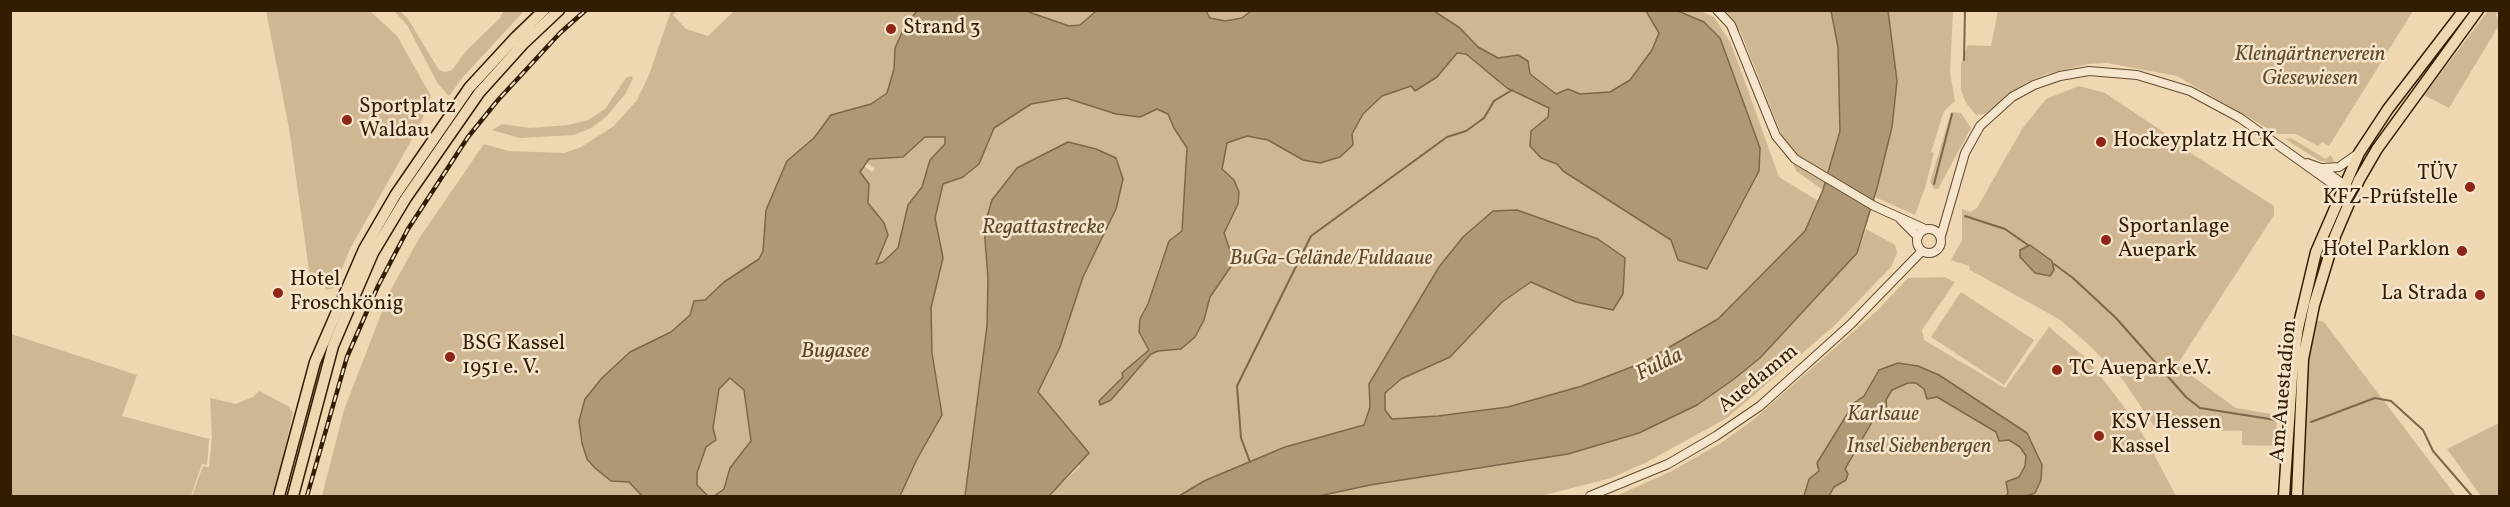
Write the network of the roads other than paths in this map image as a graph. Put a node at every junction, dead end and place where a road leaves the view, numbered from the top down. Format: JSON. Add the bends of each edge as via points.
{"nodes":[{"id":1,"x":544,"y":10,"type":"edge"},
{"id":2,"x":559,"y":10,"type":"edge"},
{"id":3,"x":1717,"y":10,"type":"edge"},
{"id":4,"x":2464,"y":10,"type":"edge"},
{"id":5,"x":2478,"y":10,"type":"edge"},
{"id":6,"x":2359,"y":153,"type":"junction"},
{"id":7,"x":2298,"y":160,"type":"junction"},
{"id":8,"x":2321,"y":168,"type":"junction"},
{"id":9,"x":2343,"y":186,"type":"junction"},
{"id":10,"x":2353,"y":194,"type":"junction"},
{"id":11,"x":1947,"y":211,"type":"junction"},
{"id":12,"x":1900,"y":220,"type":"junction"},
{"id":13,"x":1929,"y":229,"type":"junction"},
{"id":14,"x":1941,"y":236,"type":"junction"},
{"id":15,"x":1918,"y":237,"type":"junction"},
{"id":16,"x":1922,"y":251,"type":"junction"},
{"id":17,"x":279,"y":496,"type":"edge"},
{"id":18,"x":293,"y":496,"type":"edge"},
{"id":19,"x":1590,"y":496,"type":"edge"},
{"id":20,"x":2284,"y":496,"type":"edge"},
{"id":21,"x":2297,"y":496,"type":"edge"}],
"edges":[{"from":1,"to":17,"type":"main road","via":[[469,88],[396,194],[346,285],[315,362]]},
{"from":2,"to":18,"type":"main road","via":[[479,93],[406,198],[357,288],[333,345]]},
{"from":3,"to":12,"type":"street","via":[[1731,26],[1776,136],[1795,159]]},
{"from":4,"to":6,"type":"main road","name":"Am Auestadion"},
{"from":5,"to":10,"type":"main road","name":"Am Auestadion","via":[[2393,124]]},
{"from":6,"to":8,"type":"street","via":[[2339,167]]},
{"from":6,"to":9,"type":"main road","name":"Am Auestadion"},
{"from":7,"to":8,"type":"street"},
{"from":7,"to":9,"type":"street"},
{"from":7,"to":11,"type":"street","via":[[2240,118],[2190,91],[2137,75],[2089,71],[2034,85],[1994,113],[1968,144]]},
{"from":8,"to":9,"type":"street"},
{"from":9,"to":10,"type":"street"},
{"from":9,"to":20,"type":"main road","name":"Am Auestadion","via":[[2316,252],[2298,328]]},
{"from":10,"to":21,"type":"main road","name":"Am Auestadion","via":[[2326,262],[2308,330],[2300,397]]},
{"from":11,"to":13,"type":"street"},
{"from":11,"to":14,"type":"street"},
{"from":12,"to":13,"type":"street"},
{"from":12,"to":15,"type":"street"},
{"from":13,"to":14,"type":"street"},
{"from":13,"to":15,"type":"street"},
{"from":14,"to":16,"type":"street","via":[[1937,250]]},
{"from":15,"to":16,"type":"street"},
{"from":16,"to":19,"type":"street","name":"Auedamm","via":[[1851,324],[1760,406],[1668,464]]}]}
